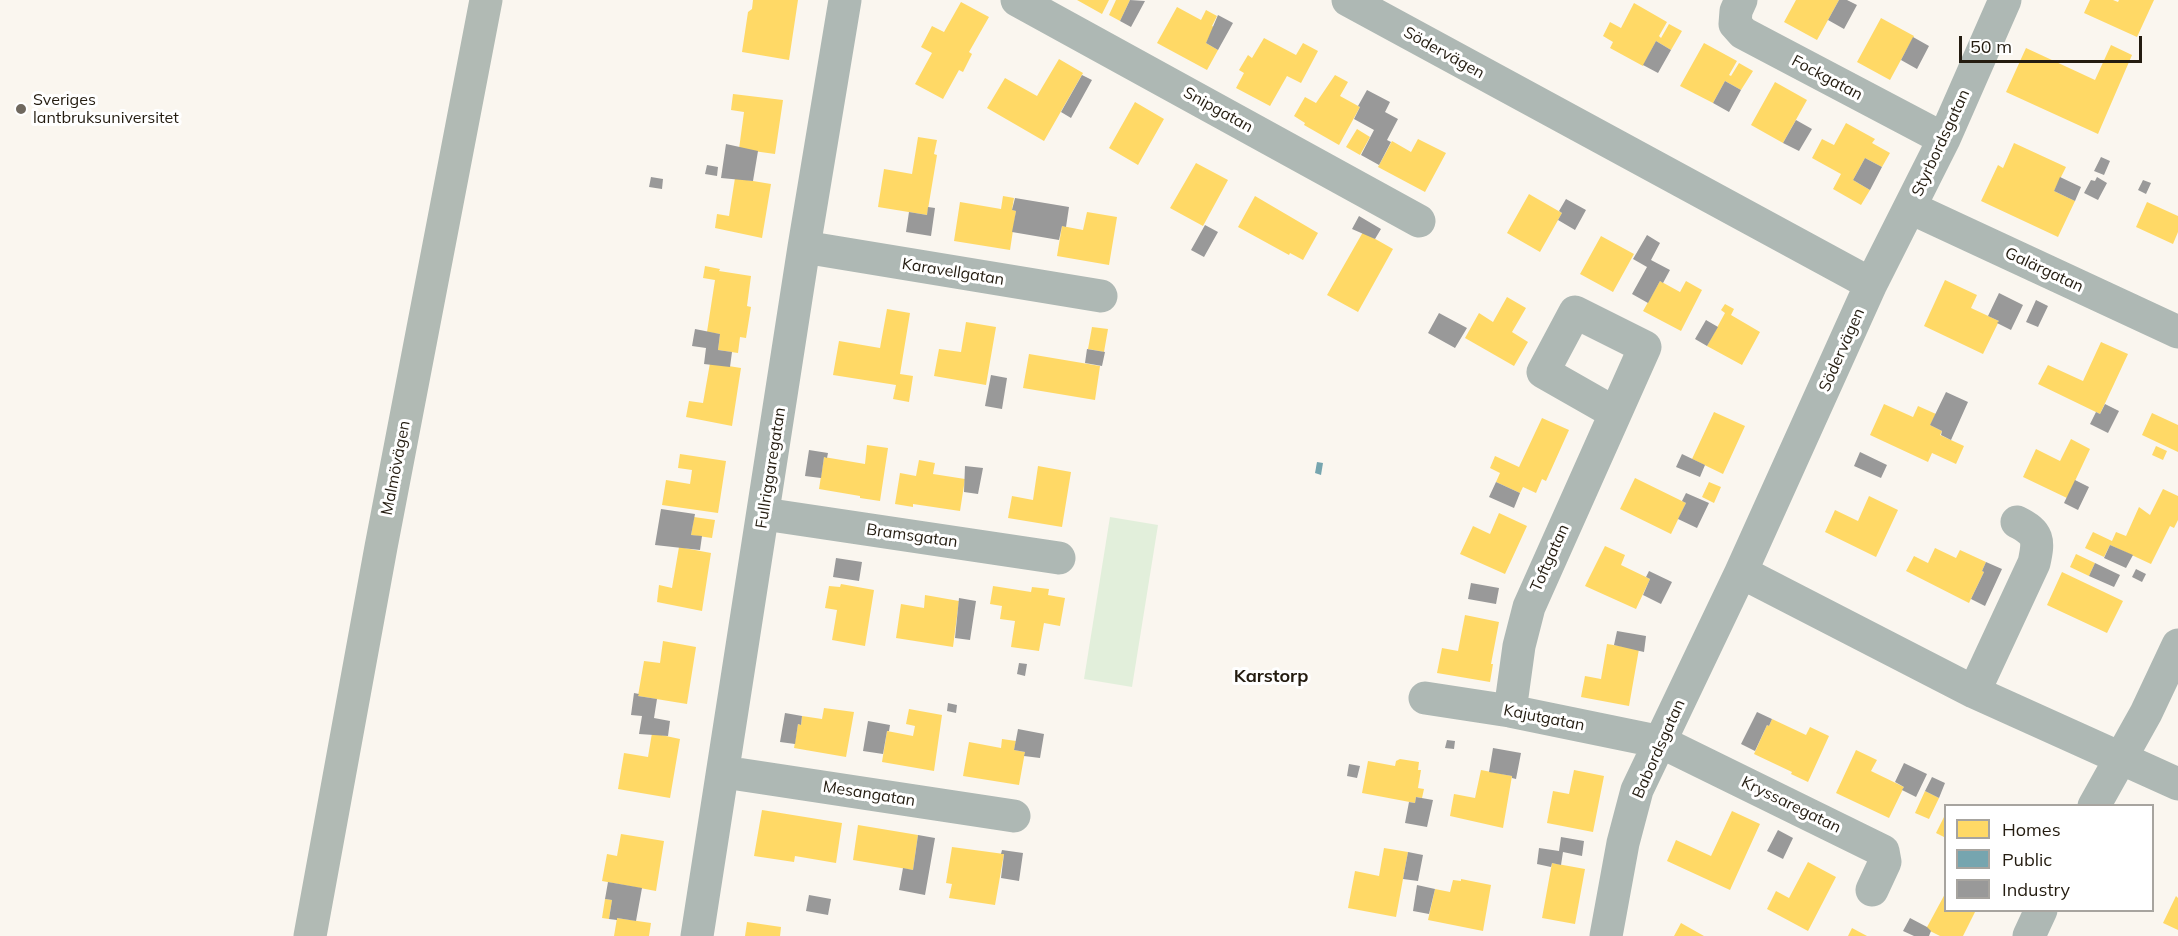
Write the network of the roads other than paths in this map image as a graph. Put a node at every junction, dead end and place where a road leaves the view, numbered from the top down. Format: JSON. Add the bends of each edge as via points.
{"nodes":[{"id":1,"x":486,"y":0,"type":"edge"},
{"id":2,"x":845,"y":0,"type":"edge"},
{"id":3,"x":1017,"y":0,"type":"edge"},
{"id":4,"x":1348,"y":0,"type":"edge"},
{"id":5,"x":1741,"y":0,"type":"edge"},
{"id":6,"x":2005,"y":0,"type":"edge"},
{"id":7,"x":1944,"y":139,"type":"junction"},
{"id":8,"x":1911,"y":208,"type":"junction"},
{"id":9,"x":1419,"y":221,"type":"dead end"},
{"id":10,"x":804,"y":247,"type":"junction"},
{"id":11,"x":1871,"y":284,"type":"junction"},
{"id":12,"x":1101,"y":296,"type":"dead end"},
{"id":13,"x":2178,"y":332,"type":"edge"},
{"id":14,"x":1615,"y":412,"type":"dead end"},
{"id":15,"x":764,"y":514,"type":"junction"},
{"id":16,"x":2017,"y":522,"type":"dead end"},
{"id":17,"x":1059,"y":558,"type":"dead end"},
{"id":18,"x":1741,"y":572,"type":"junction"},
{"id":19,"x":2178,"y":645,"type":"edge"},
{"id":20,"x":1974,"y":692,"type":"junction"},
{"id":21,"x":1425,"y":698,"type":"dead end"},
{"id":22,"x":1510,"y":711,"type":"junction"},
{"id":23,"x":1661,"y":742,"type":"junction"},
{"id":24,"x":2122,"y":758,"type":"junction"},
{"id":25,"x":724,"y":772,"type":"junction"},
{"id":26,"x":2178,"y":784,"type":"edge"},
{"id":27,"x":2095,"y":804,"type":"edge"},
{"id":28,"x":1014,"y":816,"type":"dead end"},
{"id":29,"x":1872,"y":890,"type":"dead end"},
{"id":30,"x":2040,"y":912,"type":"edge"},
{"id":31,"x":310,"y":936,"type":"edge"},
{"id":32,"x":697,"y":936,"type":"edge"},
{"id":33,"x":1606,"y":936,"type":"edge"},
{"id":34,"x":2029,"y":936,"type":"edge"}],
"edges":[{"from":1,"to":31,"type":"main road","name":"Malmövägen"},
{"from":2,"to":10,"type":"street","name":"Fullriggaregatan"},
{"from":3,"to":9,"type":"street","name":"Snipgatan"},
{"from":4,"to":11,"type":"street","name":"Södervägen"},
{"from":5,"to":7,"type":"street","name":"Fockgatan","via":[[1735,24],[1743,33]]},
{"from":6,"to":7,"type":"street","name":"Styrbordsgatan"},
{"from":7,"to":8,"type":"street","name":"Styrbordsgatan"},
{"from":8,"to":11,"type":"street","name":"Styrbordsgatan"},
{"from":8,"to":13,"type":"street","name":"Galärgatan"},
{"from":10,"to":12,"type":"street","name":"Karavellgatan"},
{"from":10,"to":15,"type":"street","name":"Fullriggaregatan"},
{"from":11,"to":18,"type":"street","name":"Södervägen"},
{"from":14,"to":22,"type":"street","name":"Toftgatan","via":[[1529,607]]},
{"from":15,"to":17,"type":"street","name":"Bramsgatan"},
{"from":15,"to":25,"type":"street","name":"Fullriggaregatan"},
{"from":16,"to":20,"type":"street","via":[[2031,529],[2039,543],[2034,563]]},
{"from":18,"to":20,"type":"street"},
{"from":18,"to":23,"type":"street","name":"Babordsgatan"},
{"from":19,"to":24,"type":"street"},
{"from":20,"to":24,"type":"street"},
{"from":21,"to":22,"type":"street","name":"Kajutgatan"},
{"from":22,"to":23,"type":"street","name":"Kajutgatan"},
{"from":23,"to":29,"type":"street","name":"Kryssaregatan","via":[[1873,844],[1882,851],[1885,862]]},
{"from":23,"to":33,"type":"street","name":"Babordsgatan","via":[[1637,790]]},
{"from":24,"to":26,"type":"street"},
{"from":24,"to":27,"type":"street"},
{"from":25,"to":28,"type":"street","name":"Mesangatan"},
{"from":25,"to":32,"type":"street","name":"Fullriggaregatan"},
{"from":30,"to":34,"type":"street"}]}
